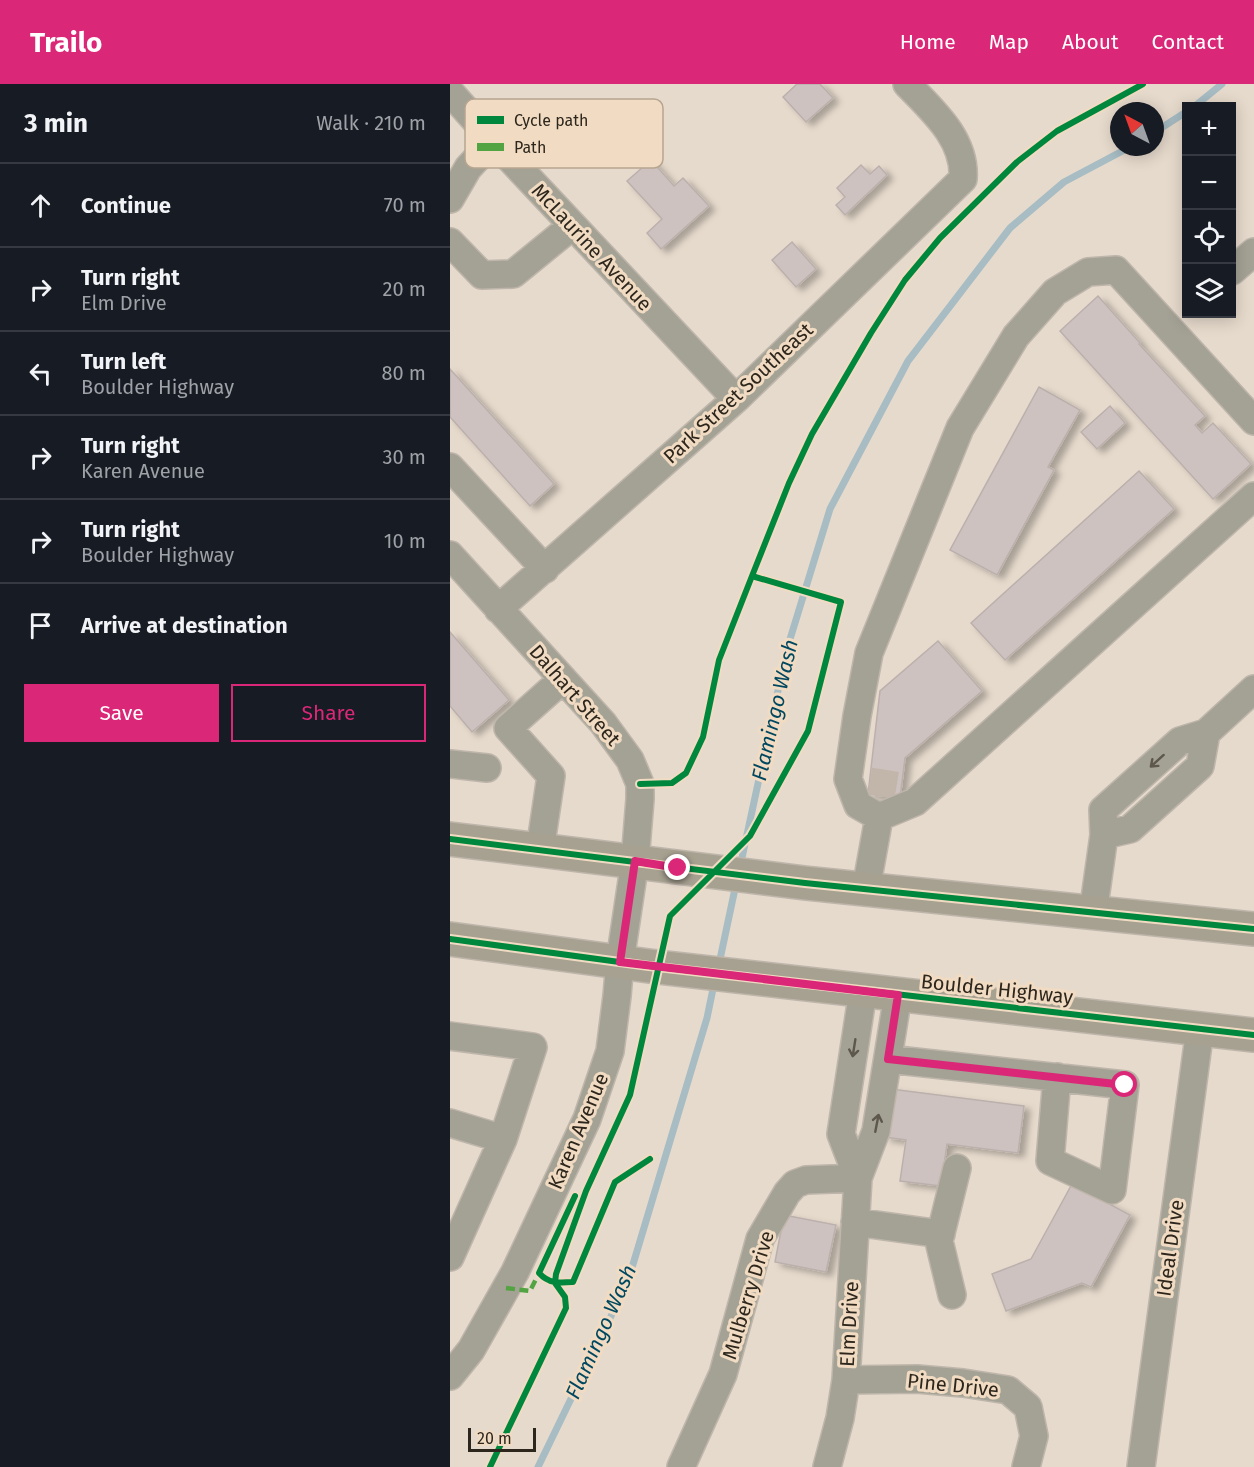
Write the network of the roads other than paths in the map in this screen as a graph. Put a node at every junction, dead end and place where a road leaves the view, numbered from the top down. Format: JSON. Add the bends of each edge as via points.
{"nodes":[{"id":1,"x":906,"y":84,"type":"edge"},
{"id":2,"x":450,"y":92,"type":"edge"},
{"id":3,"x":465,"y":109,"type":"edge"},
{"id":4,"x":468,"y":168,"type":"edge"},
{"id":5,"x":518,"y":168,"type":"edge"},
{"id":6,"x":450,"y":199,"type":"edge"},
{"id":7,"x":572,"y":226,"type":"junction"},
{"id":8,"x":450,"y":242,"type":"edge"},
{"id":9,"x":1254,"y":252,"type":"edge"},
{"id":10,"x":1236,"y":268,"type":"edge"},
{"id":11,"x":736,"y":399,"type":"junction"},
{"id":12,"x":1254,"y":421,"type":"edge"},
{"id":13,"x":450,"y":467,"type":"edge"},
{"id":14,"x":1254,"y":496,"type":"edge"},
{"id":15,"x":450,"y":555,"type":"edge"},
{"id":16,"x":544,"y":569,"type":"junction"},
{"id":17,"x":498,"y":609,"type":"junction"},
{"id":18,"x":563,"y":680,"type":"junction"},
{"id":19,"x":1249,"y":702,"type":"edge"},
{"id":20,"x":450,"y":764,"type":"edge"},
{"id":21,"x":487,"y":768,"type":"dead end"},
{"id":22,"x":879,"y":818,"type":"junction"},
{"id":23,"x":450,"y":839,"type":"edge"},
{"id":24,"x":540,"y":850,"type":"junction"},
{"id":25,"x":635,"y":861,"type":"junction"},
{"id":26,"x":866,"y":889,"type":"junction"},
{"id":27,"x":1093,"y":913,"type":"junction"},
{"id":28,"x":1254,"y":929,"type":"edge"},
{"id":29,"x":450,"y":939,"type":"edge"},
{"id":30,"x":635,"y":964,"type":"junction"},
{"id":31,"x":863,"y":991,"type":"junction"},
{"id":32,"x":898,"y":995,"type":"junction"},
{"id":33,"x":1200,"y":1029,"type":"junction"},
{"id":34,"x":1254,"y":1035,"type":"edge"},
{"id":35,"x":450,"y":1036,"type":"edge"},
{"id":36,"x":888,"y":1059,"type":"junction"},
{"id":37,"x":1058,"y":1077,"type":"dead end"},
{"id":38,"x":450,"y":1123,"type":"edge"},
{"id":39,"x":503,"y":1139,"type":"junction"},
{"id":40,"x":957,"y":1168,"type":"dead end"},
{"id":41,"x":858,"y":1178,"type":"junction"},
{"id":42,"x":462,"y":1200,"type":"edge"},
{"id":43,"x":855,"y":1222,"type":"junction"},
{"id":44,"x":941,"y":1234,"type":"junction"},
{"id":45,"x":450,"y":1257,"type":"edge"},
{"id":46,"x":952,"y":1295,"type":"dead end"},
{"id":47,"x":450,"y":1376,"type":"edge"},
{"id":48,"x":846,"y":1380,"type":"junction"},
{"id":49,"x":681,"y":1467,"type":"edge"},
{"id":50,"x":827,"y":1467,"type":"edge"},
{"id":51,"x":1026,"y":1467,"type":"edge"},
{"id":52,"x":1141,"y":1467,"type":"edge"}],
"edges":[{"from":1,"to":11,"type":"street","name":"Park Street Southeast","via":[[946,126],[960,153],[963,179]]},
{"from":2,"to":3,"type":"street","name":"McLaurine Avenue"},
{"from":4,"to":6,"type":"street"},
{"from":5,"to":7,"type":"street","name":"McLaurine Avenue"},
{"from":7,"to":8,"type":"street","via":[[513,274],[482,275]]},
{"from":7,"to":11,"type":"street","name":"McLaurine Avenue"},
{"from":9,"to":10,"type":"street"},
{"from":11,"to":16,"type":"street","name":"Park Street Southeast"},
{"from":12,"to":22,"type":"street","via":[[1116,270],[1088,272],[1055,292],[1017,336],[960,428],[869,654],[857,716],[858,805]]},
{"from":13,"to":16,"type":"street"},
{"from":14,"to":22,"type":"street"},
{"from":15,"to":17,"type":"street","name":"Dalhart Street"},
{"from":16,"to":17,"type":"street","name":"Park Street Southeast"},
{"from":17,"to":18,"type":"street","name":"Dalhart Street"},
{"from":18,"to":24,"type":"street","via":[[508,728],[551,776]]},
{"from":18,"to":25,"type":"street","name":"Dalhart Street","via":[[603,723],[630,760],[640,784]]},
{"from":19,"to":27,"type":"street","via":[[1206,733],[1200,766],[1130,829],[1104,835]]},
{"from":20,"to":21,"type":"street"},
{"from":22,"to":26,"type":"street"},
{"from":23,"to":24,"type":"main road"},
{"from":24,"to":25,"type":"main road"},
{"from":25,"to":26,"type":"main road"},
{"from":25,"to":30,"type":"street","name":"Karen Avenue"},
{"from":26,"to":27,"type":"main road"},
{"from":27,"to":28,"type":"main road"},
{"from":29,"to":30,"type":"main road","name":"Boulder Highway"},
{"from":30,"to":31,"type":"main road","name":"Boulder Highway"},
{"from":30,"to":47,"type":"street","name":"Karen Avenue","via":[[617,996],[610,1051],[587,1119],[515,1272],[471,1350]]},
{"from":31,"to":32,"type":"main road","name":"Boulder Highway"},
{"from":31,"to":41,"type":"street","name":"Elm Drive","one_way":true,"via":[[841,1134]]},
{"from":32,"to":33,"type":"main road","name":"Boulder Highway"},
{"from":32,"to":36,"type":"street","name":"Elm Drive"},
{"from":33,"to":34,"type":"main road","name":"Boulder Highway"},
{"from":33,"to":52,"type":"street","name":"Ideal Drive"},
{"from":35,"to":39,"type":"street","via":[[533,1047]]},
{"from":36,"to":37,"type":"street"},
{"from":41,"to":36,"type":"street","name":"Elm Drive","one_way":true,"via":[[876,1131]]},
{"from":38,"to":39,"type":"street"},
{"from":39,"to":42,"type":"street"},
{"from":40,"to":44,"type":"street"},
{"from":41,"to":43,"type":"street","name":"Elm Drive"},
{"from":41,"to":49,"type":"street","name":"Mulberry Drive","via":[[806,1180],[787,1193],[760,1239],[723,1374]]},
{"from":42,"to":45,"type":"street"},
{"from":43,"to":44,"type":"street"},
{"from":43,"to":48,"type":"street","name":"Elm Drive"},
{"from":44,"to":46,"type":"street","via":[[939,1241]]},
{"from":48,"to":50,"type":"street","name":"Elm Drive"},
{"from":48,"to":51,"type":"street","name":"Pine Drive","via":[[917,1379],[1008,1390],[1028,1407],[1034,1436]]}]}
